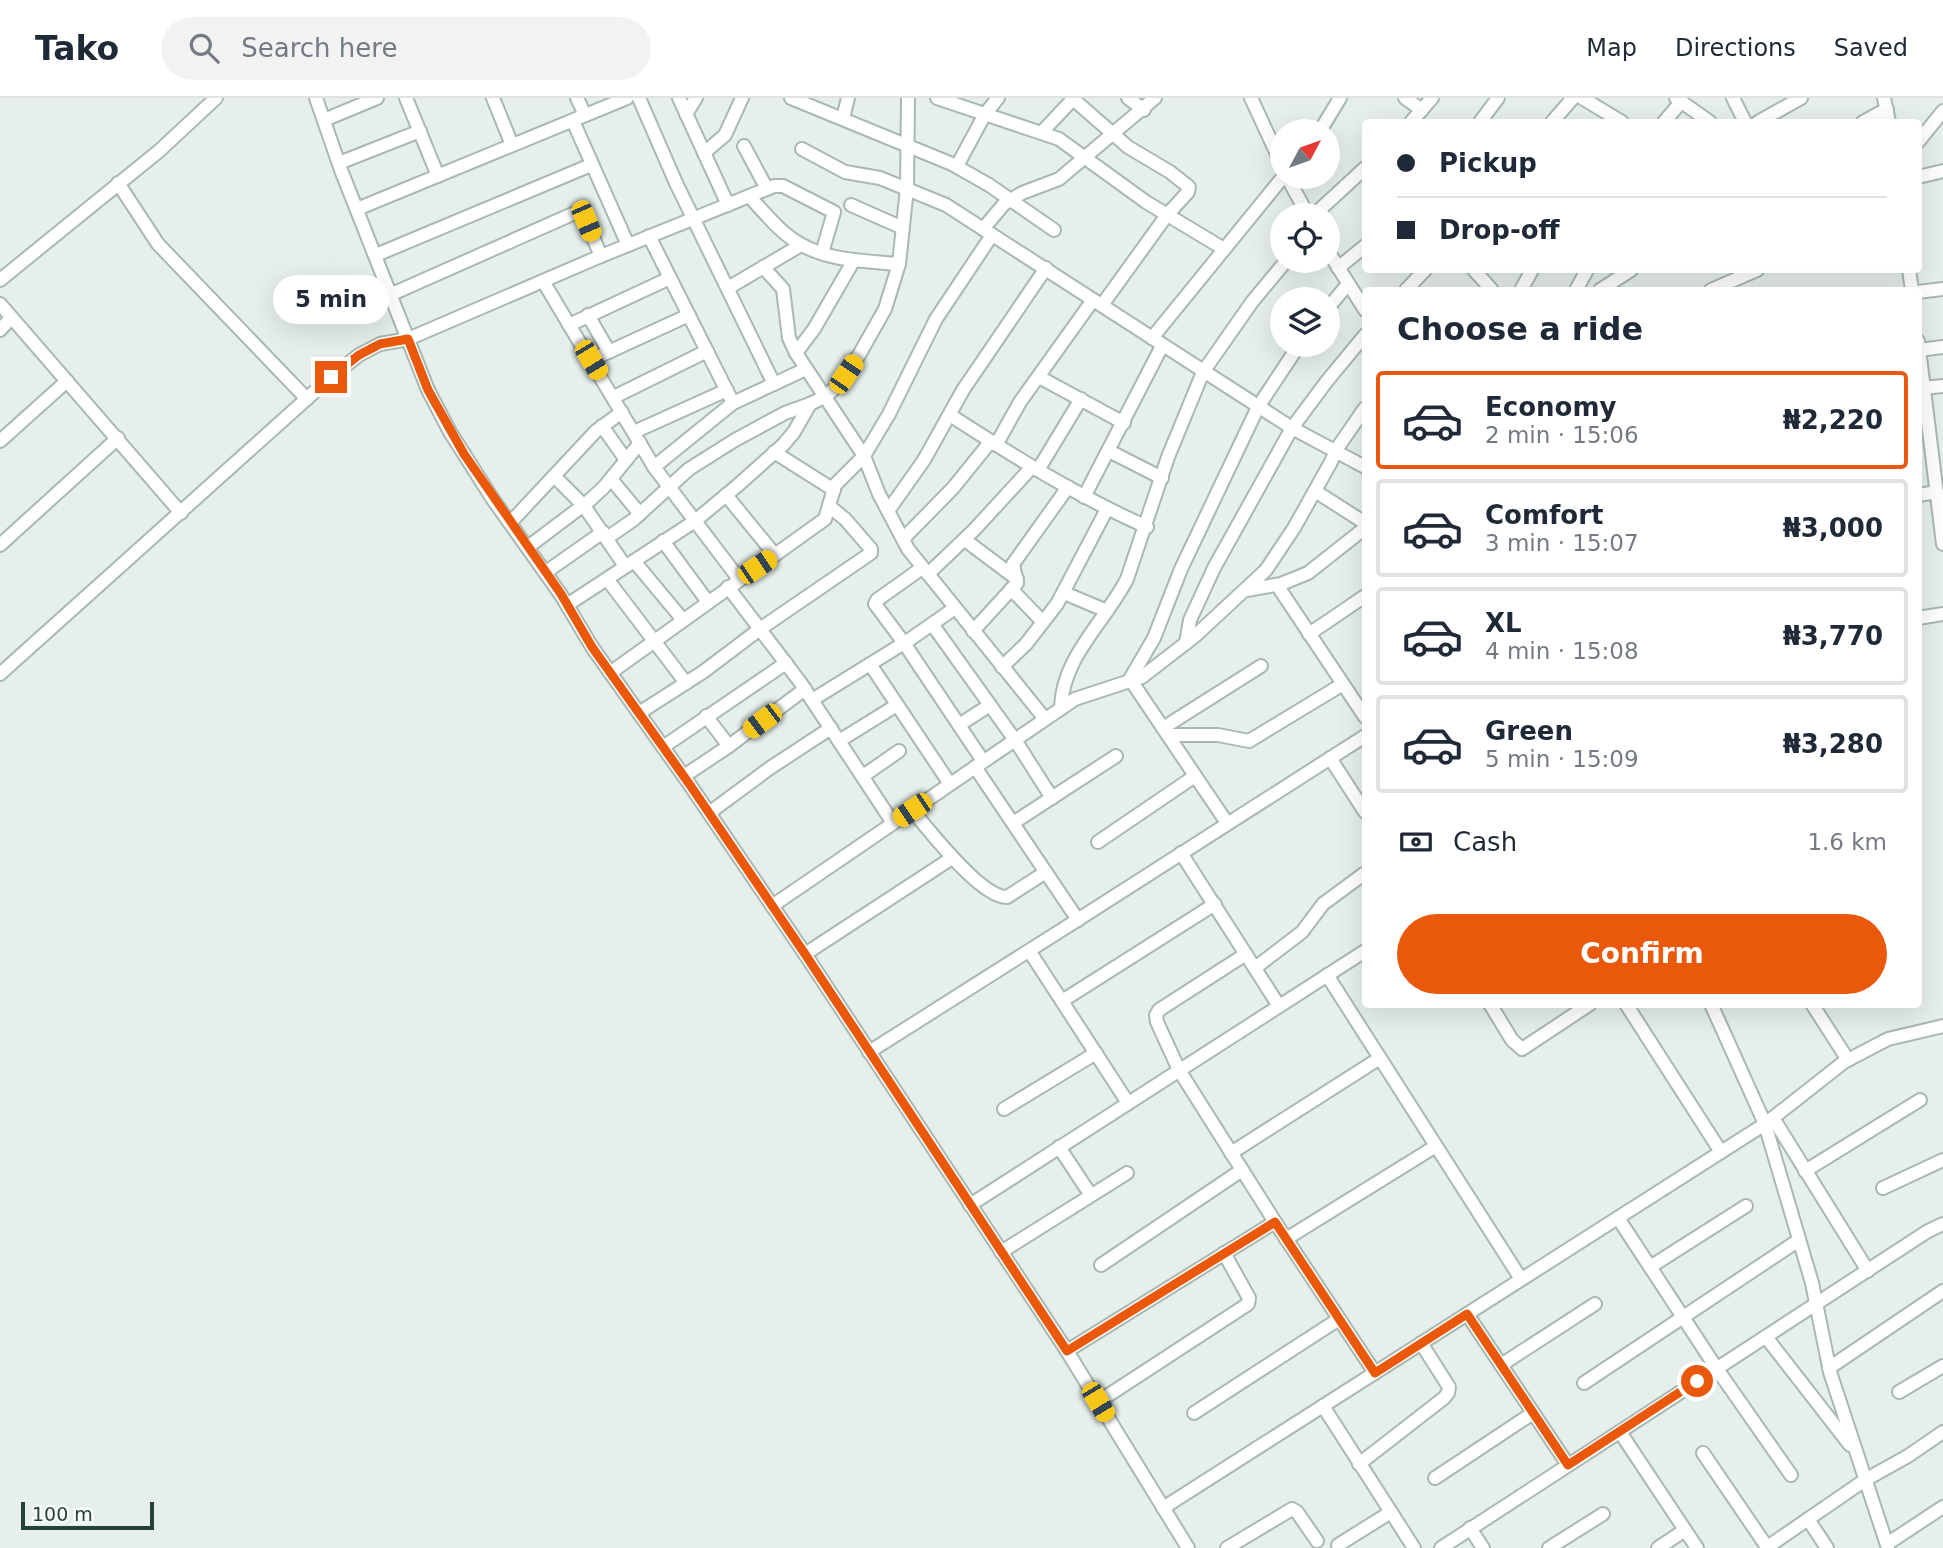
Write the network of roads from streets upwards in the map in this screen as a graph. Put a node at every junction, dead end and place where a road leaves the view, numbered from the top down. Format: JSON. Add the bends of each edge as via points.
{"nodes":[{"id":1,"x":216,"y":98,"type":"edge"},
{"id":2,"x":316,"y":98,"type":"edge"},
{"id":3,"x":377,"y":98,"type":"edge"},
{"id":4,"x":406,"y":98,"type":"edge"},
{"id":5,"x":493,"y":98,"type":"edge"},
{"id":6,"x":577,"y":98,"type":"edge"},
{"id":7,"x":627,"y":98,"type":"edge"},
{"id":8,"x":639,"y":98,"type":"edge"},
{"id":9,"x":679,"y":98,"type":"edge"},
{"id":10,"x":696,"y":98,"type":"edge"},
{"id":11,"x":741,"y":98,"type":"edge"},
{"id":12,"x":791,"y":98,"type":"edge"},
{"id":13,"x":848,"y":98,"type":"edge"},
{"id":14,"x":908,"y":98,"type":"edge"},
{"id":15,"x":937,"y":98,"type":"edge"},
{"id":16,"x":998,"y":98,"type":"edge"},
{"id":17,"x":1073,"y":98,"type":"edge"},
{"id":18,"x":1128,"y":98,"type":"edge"},
{"id":19,"x":1155,"y":98,"type":"edge"},
{"id":20,"x":1251,"y":98,"type":"edge"},
{"id":21,"x":1340,"y":98,"type":"edge"},
{"id":22,"x":1405,"y":98,"type":"edge"},
{"id":23,"x":1432,"y":98,"type":"edge"},
{"id":24,"x":1498,"y":98,"type":"edge"},
{"id":25,"x":1573,"y":98,"type":"edge"},
{"id":26,"x":1582,"y":98,"type":"edge"},
{"id":27,"x":1732,"y":98,"type":"edge"},
{"id":28,"x":1801,"y":98,"type":"edge"},
{"id":29,"x":1678,"y":100,"type":"edge"},
{"id":30,"x":1886,"y":106,"type":"edge"},
{"id":31,"x":1144,"y":110,"type":"junction"},
{"id":32,"x":1422,"y":110,"type":"junction"},
{"id":33,"x":1943,"y":111,"type":"edge"},
{"id":34,"x":687,"y":114,"type":"junction"},
{"id":35,"x":985,"y":114,"type":"junction"},
{"id":36,"x":579,"y":118,"type":"junction"},
{"id":37,"x":843,"y":118,"type":"junction"},
{"id":38,"x":1327,"y":119,"type":"edge"},
{"id":39,"x":1414,"y":119,"type":"edge"},
{"id":40,"x":1482,"y":119,"type":"edge"},
{"id":41,"x":1555,"y":119,"type":"edge"},
{"id":42,"x":1617,"y":119,"type":"edge"},
{"id":43,"x":1666,"y":119,"type":"edge"},
{"id":44,"x":1706,"y":119,"type":"edge"},
{"id":45,"x":1743,"y":119,"type":"edge"},
{"id":46,"x":1763,"y":119,"type":"edge"},
{"id":47,"x":1867,"y":119,"type":"edge"},
{"id":48,"x":324,"y":120,"type":"junction"},
{"id":49,"x":420,"y":131,"type":"junction"},
{"id":50,"x":1042,"y":132,"type":"junction"},
{"id":51,"x":1113,"y":135,"type":"junction"},
{"id":52,"x":1922,"y":137,"type":"edge"},
{"id":53,"x":1270,"y":139,"type":"edge"},
{"id":54,"x":512,"y":145,"type":"junction"},
{"id":55,"x":744,"y":146,"type":"dead end"},
{"id":56,"x":907,"y":146,"type":"junction"},
{"id":57,"x":802,"y":149,"type":"dead end"},
{"id":58,"x":704,"y":153,"type":"junction"},
{"id":59,"x":1084,"y":158,"type":"junction"},
{"id":60,"x":339,"y":163,"type":"junction"},
{"id":61,"x":591,"y":165,"type":"junction"},
{"id":62,"x":957,"y":166,"type":"junction"},
{"id":63,"x":1362,"y":171,"type":"edge"},
{"id":64,"x":1943,"y":171,"type":"edge"},
{"id":65,"x":438,"y":176,"type":"junction"},
{"id":66,"x":1922,"y":176,"type":"edge"},
{"id":67,"x":118,"y":183,"type":"junction"},
{"id":68,"x":907,"y":188,"type":"junction"},
{"id":69,"x":767,"y":189,"type":"junction"},
{"id":70,"x":1275,"y":189,"type":"edge"},
{"id":71,"x":749,"y":196,"type":"junction"},
{"id":72,"x":1012,"y":200,"type":"junction"},
{"id":73,"x":1327,"y":203,"type":"edge"},
{"id":74,"x":728,"y":205,"type":"junction"},
{"id":75,"x":851,"y":205,"type":"dead end"},
{"id":76,"x":358,"y":209,"type":"junction"},
{"id":77,"x":1167,"y":215,"type":"junction"},
{"id":78,"x":694,"y":218,"type":"junction"},
{"id":79,"x":902,"y":228,"type":"junction"},
{"id":80,"x":1054,"y":230,"type":"dead end"},
{"id":81,"x":988,"y":232,"type":"junction"},
{"id":82,"x":649,"y":236,"type":"junction"},
{"id":83,"x":628,"y":245,"type":"junction"},
{"id":84,"x":801,"y":245,"type":"junction"},
{"id":85,"x":1362,"y":248,"type":"edge"},
{"id":86,"x":1224,"y":249,"type":"junction"},
{"id":87,"x":822,"y":253,"type":"junction"},
{"id":88,"x":376,"y":255,"type":"junction"},
{"id":89,"x":601,"y":256,"type":"junction"},
{"id":90,"x":854,"y":260,"type":"junction"},
{"id":91,"x":899,"y":264,"type":"junction"},
{"id":92,"x":1340,"y":266,"type":"edge"},
{"id":93,"x":763,"y":267,"type":"junction"},
{"id":94,"x":1046,"y":268,"type":"junction"},
{"id":95,"x":1340,"y":271,"type":"edge"},
{"id":96,"x":1276,"y":273,"type":"edge"},
{"id":97,"x":1422,"y":273,"type":"edge"},
{"id":98,"x":1477,"y":273,"type":"edge"},
{"id":99,"x":1627,"y":273,"type":"edge"},
{"id":100,"x":1751,"y":273,"type":"edge"},
{"id":101,"x":670,"y":278,"type":"junction"},
{"id":102,"x":0,"y":280,"type":"edge"},
{"id":103,"x":542,"y":281,"type":"junction"},
{"id":104,"x":1348,"y":284,"type":"junction"},
{"id":105,"x":1409,"y":287,"type":"edge"},
{"id":106,"x":1489,"y":287,"type":"edge"},
{"id":107,"x":1605,"y":287,"type":"edge"},
{"id":108,"x":1721,"y":287,"type":"edge"},
{"id":109,"x":728,"y":288,"type":"junction"},
{"id":110,"x":1943,"y":289,"type":"edge"},
{"id":111,"x":1922,"y":292,"type":"edge"},
{"id":112,"x":392,"y":294,"type":"junction"},
{"id":113,"x":1340,"y":294,"type":"edge"},
{"id":114,"x":1098,"y":302,"type":"junction"},
{"id":115,"x":0,"y":304,"type":"edge"},
{"id":116,"x":1362,"y":305,"type":"edge"},
{"id":117,"x":689,"y":315,"type":"junction"},
{"id":118,"x":588,"y":316,"type":"junction"},
{"id":119,"x":11,"y":318,"type":"junction"},
{"id":120,"x":569,"y":325,"type":"junction"},
{"id":121,"x":0,"y":330,"type":"edge"},
{"id":122,"x":408,"y":339,"type":"junction"},
{"id":123,"x":1362,"y":339,"type":"edge"},
{"id":124,"x":1157,"y":342,"type":"junction"},
{"id":125,"x":1922,"y":346,"type":"edge"},
{"id":126,"x":1943,"y":347,"type":"edge"},
{"id":127,"x":707,"y":351,"type":"junction"},
{"id":128,"x":609,"y":352,"type":"junction"},
{"id":129,"x":796,"y":353,"type":"junction"},
{"id":130,"x":1290,"y":357,"type":"edge"},
{"id":131,"x":591,"y":360,"type":"junction"},
{"id":132,"x":806,"y":369,"type":"junction"},
{"id":133,"x":1203,"y":372,"type":"junction"},
{"id":134,"x":1039,"y":377,"type":"junction"},
{"id":135,"x":1922,"y":379,"type":"edge"},
{"id":136,"x":67,"y":381,"type":"junction"},
{"id":137,"x":774,"y":384,"type":"junction"},
{"id":138,"x":1943,"y":386,"type":"edge"},
{"id":139,"x":1924,"y":388,"type":"junction"},
{"id":140,"x":727,"y":390,"type":"junction"},
{"id":141,"x":826,"y":396,"type":"junction"},
{"id":142,"x":614,"y":397,"type":"junction"},
{"id":143,"x":1081,"y":398,"type":"junction"},
{"id":144,"x":307,"y":399,"type":"junction"},
{"id":145,"x":733,"y":403,"type":"junction"},
{"id":146,"x":810,"y":404,"type":"junction"},
{"id":147,"x":1258,"y":407,"type":"junction"},
{"id":148,"x":622,"y":412,"type":"junction"},
{"id":149,"x":1362,"y":412,"type":"edge"},
{"id":150,"x":950,"y":415,"type":"junction"},
{"id":151,"x":1124,"y":423,"type":"junction"},
{"id":152,"x":602,"y":426,"type":"junction"},
{"id":153,"x":1292,"y":428,"type":"junction"},
{"id":154,"x":1923,"y":431,"type":"edge"},
{"id":155,"x":118,"y":438,"type":"junction"},
{"id":156,"x":637,"y":438,"type":"junction"},
{"id":157,"x":0,"y":440,"type":"edge"},
{"id":158,"x":993,"y":443,"type":"junction"},
{"id":159,"x":1336,"y":450,"type":"junction"},
{"id":160,"x":1109,"y":451,"type":"junction"},
{"id":161,"x":774,"y":452,"type":"junction"},
{"id":162,"x":1938,"y":454,"type":"edge"},
{"id":163,"x":864,"y":456,"type":"junction"},
{"id":164,"x":626,"y":460,"type":"junction"},
{"id":165,"x":1362,"y":465,"type":"edge"},
{"id":166,"x":654,"y":467,"type":"junction"},
{"id":167,"x":1035,"y":469,"type":"junction"},
{"id":168,"x":554,"y":476,"type":"junction"},
{"id":169,"x":611,"y":478,"type":"junction"},
{"id":170,"x":1162,"y":478,"type":"junction"},
{"id":171,"x":669,"y":487,"type":"junction"},
{"id":172,"x":1068,"y":487,"type":"junction"},
{"id":173,"x":834,"y":490,"type":"junction"},
{"id":174,"x":1315,"y":491,"type":"junction"},
{"id":175,"x":1937,"y":492,"type":"junction"},
{"id":176,"x":1922,"y":494,"type":"edge"},
{"id":177,"x":726,"y":495,"type":"junction"},
{"id":178,"x":1084,"y":497,"type":"junction"},
{"id":179,"x":583,"y":506,"type":"junction"},
{"id":180,"x":829,"y":506,"type":"junction"},
{"id":181,"x":1941,"y":506,"type":"edge"},
{"id":182,"x":1107,"y":509,"type":"junction"},
{"id":183,"x":888,"y":511,"type":"junction"},
{"id":184,"x":181,"y":513,"type":"junction"},
{"id":185,"x":640,"y":514,"type":"junction"},
{"id":186,"x":695,"y":521,"type":"junction"},
{"id":187,"x":510,"y":523,"type":"junction"},
{"id":188,"x":1362,"y":524,"type":"edge"},
{"id":189,"x":1147,"y":527,"type":"junction"},
{"id":190,"x":1362,"y":528,"type":"edge"},
{"id":191,"x":605,"y":535,"type":"junction"},
{"id":192,"x":903,"y":539,"type":"junction"},
{"id":193,"x":965,"y":540,"type":"junction"},
{"id":194,"x":663,"y":541,"type":"junction"},
{"id":195,"x":1943,"y":544,"type":"edge"},
{"id":196,"x":0,"y":545,"type":"edge"},
{"id":197,"x":528,"y":547,"type":"junction"},
{"id":198,"x":775,"y":555,"type":"junction"},
{"id":199,"x":630,"y":564,"type":"junction"},
{"id":200,"x":925,"y":571,"type":"junction"},
{"id":201,"x":546,"y":572,"type":"junction"},
{"id":202,"x":607,"y":579,"type":"junction"},
{"id":203,"x":733,"y":583,"type":"junction"},
{"id":204,"x":1014,"y":584,"type":"junction"},
{"id":205,"x":1277,"y":585,"type":"junction"},
{"id":206,"x":1246,"y":590,"type":"junction"},
{"id":207,"x":1064,"y":593,"type":"junction"},
{"id":208,"x":1362,"y":598,"type":"edge"},
{"id":209,"x":708,"y":602,"type":"junction"},
{"id":210,"x":568,"y":605,"type":"junction"},
{"id":211,"x":955,"y":608,"type":"junction"},
{"id":212,"x":1107,"y":611,"type":"junction"},
{"id":213,"x":1943,"y":614,"type":"edge"},
{"id":214,"x":1922,"y":617,"type":"edge"},
{"id":215,"x":683,"y":620,"type":"junction"},
{"id":216,"x":1043,"y":622,"type":"junction"},
{"id":217,"x":932,"y":624,"type":"junction"},
{"id":218,"x":760,"y":629,"type":"junction"},
{"id":219,"x":973,"y":631,"type":"junction"},
{"id":220,"x":1309,"y":634,"type":"junction"},
{"id":221,"x":654,"y":640,"type":"junction"},
{"id":222,"x":904,"y":643,"type":"junction"},
{"id":223,"x":1186,"y":643,"type":"junction"},
{"id":224,"x":786,"y":663,"type":"junction"},
{"id":225,"x":870,"y":664,"type":"junction"},
{"id":226,"x":1261,"y":666,"type":"dead end"},
{"id":227,"x":1002,"y":667,"type":"junction"},
{"id":228,"x":2,"y":669,"type":"edge"},
{"id":229,"x":610,"y":673,"type":"junction"},
{"id":230,"x":1130,"y":679,"type":"junction"},
{"id":231,"x":686,"y":683,"type":"junction"},
{"id":232,"x":1343,"y":684,"type":"junction"},
{"id":233,"x":808,"y":694,"type":"junction"},
{"id":234,"x":897,"y":705,"type":"junction"},
{"id":235,"x":990,"y":705,"type":"junction"},
{"id":236,"x":1061,"y":708,"type":"junction"},
{"id":237,"x":1362,"y":712,"type":"edge"},
{"id":238,"x":639,"y":713,"type":"junction"},
{"id":239,"x":706,"y":716,"type":"junction"},
{"id":240,"x":1045,"y":719,"type":"junction"},
{"id":241,"x":959,"y":725,"type":"junction"},
{"id":242,"x":831,"y":728,"type":"junction"},
{"id":243,"x":1165,"y":732,"type":"junction"},
{"id":244,"x":1362,"y":738,"type":"edge"},
{"id":245,"x":1015,"y":740,"type":"junction"},
{"id":246,"x":839,"y":741,"type":"junction"},
{"id":247,"x":729,"y":746,"type":"junction"},
{"id":248,"x":663,"y":747,"type":"junction"},
{"id":249,"x":900,"y":751,"type":"dead end"},
{"id":250,"x":1116,"y":756,"type":"dead end"},
{"id":251,"x":1330,"y":758,"type":"junction"},
{"id":252,"x":979,"y":764,"type":"junction"},
{"id":253,"x":684,"y":776,"type":"junction"},
{"id":254,"x":863,"y":776,"type":"junction"},
{"id":255,"x":1195,"y":776,"type":"junction"},
{"id":256,"x":950,"y":784,"type":"junction"},
{"id":257,"x":1052,"y":797,"type":"junction"},
{"id":258,"x":1362,"y":807,"type":"edge"},
{"id":259,"x":912,"y":810,"type":"junction"},
{"id":260,"x":709,"y":813,"type":"junction"},
{"id":261,"x":893,"y":823,"type":"junction"},
{"id":262,"x":1013,"y":823,"type":"junction"},
{"id":263,"x":1227,"y":823,"type":"junction"},
{"id":264,"x":1098,"y":842,"type":"dead end"},
{"id":265,"x":1181,"y":853,"type":"junction"},
{"id":266,"x":953,"y":858,"type":"junction"},
{"id":267,"x":1046,"y":872,"type":"junction"},
{"id":268,"x":1362,"y":875,"type":"edge"},
{"id":269,"x":1215,"y":904,"type":"junction"},
{"id":270,"x":772,"y":906,"type":"junction"},
{"id":271,"x":1078,"y":920,"type":"junction"},
{"id":272,"x":1030,"y":951,"type":"junction"},
{"id":273,"x":1362,"y":953,"type":"edge"},
{"id":274,"x":805,"y":954,"type":"junction"},
{"id":275,"x":1246,"y":954,"type":"junction"},
{"id":276,"x":1255,"y":968,"type":"junction"},
{"id":277,"x":1327,"y":975,"type":"junction"},
{"id":278,"x":1062,"y":1001,"type":"junction"},
{"id":279,"x":1279,"y":1006,"type":"junction"},
{"id":280,"x":1492,"y":1008,"type":"edge"},
{"id":281,"x":1584,"y":1008,"type":"edge"},
{"id":282,"x":1629,"y":1008,"type":"edge"},
{"id":283,"x":1713,"y":1008,"type":"edge"},
{"id":284,"x":1815,"y":1008,"type":"edge"},
{"id":285,"x":1943,"y":1026,"type":"edge"},
{"id":286,"x":869,"y":1052,"type":"junction"},
{"id":287,"x":1096,"y":1053,"type":"junction"},
{"id":288,"x":1380,"y":1058,"type":"junction"},
{"id":289,"x":1848,"y":1060,"type":"junction"},
{"id":290,"x":1179,"y":1070,"type":"junction"},
{"id":291,"x":1920,"y":1100,"type":"dead end"},
{"id":292,"x":1128,"y":1103,"type":"junction"},
{"id":293,"x":1004,"y":1110,"type":"dead end"},
{"id":294,"x":1769,"y":1121,"type":"junction"},
{"id":295,"x":1436,"y":1146,"type":"junction"},
{"id":296,"x":1059,"y":1147,"type":"junction"},
{"id":297,"x":1721,"y":1152,"type":"junction"},
{"id":298,"x":1231,"y":1153,"type":"junction"},
{"id":299,"x":1943,"y":1160,"type":"edge"},
{"id":300,"x":1242,"y":1170,"type":"junction"},
{"id":301,"x":1805,"y":1171,"type":"junction"},
{"id":302,"x":1127,"y":1173,"type":"dead end"},
{"id":303,"x":1883,"y":1188,"type":"dead end"},
{"id":304,"x":1090,"y":1194,"type":"junction"},
{"id":305,"x":970,"y":1205,"type":"junction"},
{"id":306,"x":1746,"y":1206,"type":"dead end"},
{"id":307,"x":1618,"y":1218,"type":"junction"},
{"id":308,"x":1275,"y":1222,"type":"junction"},
{"id":309,"x":1943,"y":1224,"type":"edge"},
{"id":310,"x":1286,"y":1239,"type":"junction"},
{"id":311,"x":1799,"y":1240,"type":"junction"},
{"id":312,"x":1001,"y":1252,"type":"junction"},
{"id":313,"x":1224,"y":1253,"type":"junction"},
{"id":314,"x":1101,"y":1265,"type":"dead end"},
{"id":315,"x":1650,"y":1267,"type":"junction"},
{"id":316,"x":1868,"y":1271,"type":"junction"},
{"id":317,"x":1521,"y":1279,"type":"junction"},
{"id":318,"x":1943,"y":1291,"type":"edge"},
{"id":319,"x":1595,"y":1304,"type":"dead end"},
{"id":320,"x":1816,"y":1305,"type":"junction"},
{"id":321,"x":1467,"y":1314,"type":"junction"},
{"id":322,"x":1683,"y":1317,"type":"junction"},
{"id":323,"x":1339,"y":1319,"type":"junction"},
{"id":324,"x":1766,"y":1337,"type":"junction"},
{"id":325,"x":1421,"y":1343,"type":"junction"},
{"id":326,"x":1067,"y":1351,"type":"junction"},
{"id":327,"x":1501,"y":1365,"type":"junction"},
{"id":328,"x":1943,"y":1366,"type":"edge"},
{"id":329,"x":1829,"y":1368,"type":"junction"},
{"id":330,"x":1717,"y":1369,"type":"junction"},
{"id":331,"x":1375,"y":1373,"type":"junction"},
{"id":332,"x":1584,"y":1383,"type":"dead end"},
{"id":333,"x":1899,"y":1392,"type":"dead end"},
{"id":334,"x":1098,"y":1402,"type":"junction"},
{"id":335,"x":1323,"y":1406,"type":"junction"},
{"id":336,"x":1194,"y":1413,"type":"dead end"},
{"id":337,"x":1533,"y":1413,"type":"junction"},
{"id":338,"x":1620,"y":1432,"type":"junction"},
{"id":339,"x":1943,"y":1432,"type":"edge"},
{"id":340,"x":1703,"y":1453,"type":"dead end"},
{"id":341,"x":1857,"y":1453,"type":"junction"},
{"id":342,"x":1359,"y":1464,"type":"junction"},
{"id":343,"x":1568,"y":1465,"type":"junction"},
{"id":344,"x":1791,"y":1475,"type":"dead end"},
{"id":345,"x":1435,"y":1478,"type":"dead end"},
{"id":346,"x":1866,"y":1480,"type":"junction"},
{"id":347,"x":1943,"y":1507,"type":"edge"},
{"id":348,"x":1163,"y":1508,"type":"junction"},
{"id":349,"x":1391,"y":1512,"type":"junction"},
{"id":350,"x":1603,"y":1514,"type":"dead end"},
{"id":351,"x":1808,"y":1519,"type":"junction"},
{"id":352,"x":1470,"y":1528,"type":"junction"},
{"id":353,"x":1685,"y":1530,"type":"junction"},
{"id":354,"x":1317,"y":1541,"type":"dead end"},
{"id":355,"x":1338,"y":1545,"type":"dead end"},
{"id":356,"x":1888,"y":1546,"type":"edge"},
{"id":357,"x":1188,"y":1548,"type":"edge"},
{"id":358,"x":1227,"y":1548,"type":"edge"},
{"id":359,"x":1414,"y":1548,"type":"edge"},
{"id":360,"x":1441,"y":1548,"type":"edge"},
{"id":361,"x":1483,"y":1548,"type":"edge"},
{"id":362,"x":1549,"y":1548,"type":"edge"},
{"id":363,"x":1658,"y":1548,"type":"edge"},
{"id":364,"x":1696,"y":1548,"type":"edge"},
{"id":365,"x":1767,"y":1548,"type":"edge"},
{"id":366,"x":1827,"y":1548,"type":"edge"}],
"edges":[{"from":1,"to":67,"type":"street"},
{"from":2,"to":48,"type":"street"},
{"from":3,"to":48,"type":"street"},
{"from":4,"to":49,"type":"street"},
{"from":5,"to":54,"type":"street"},
{"from":6,"to":36,"type":"street"},
{"from":7,"to":36,"type":"street"},
{"from":8,"to":78,"type":"street"},
{"from":9,"to":34,"type":"street"},
{"from":10,"to":34,"type":"street"},
{"from":11,"to":58,"type":"street","via":[[725,135]]},
{"from":12,"to":37,"type":"street"},
{"from":13,"to":37,"type":"street"},
{"from":14,"to":56,"type":"street"},
{"from":15,"to":35,"type":"street"},
{"from":16,"to":35,"type":"street"},
{"from":17,"to":50,"type":"street"},
{"from":17,"to":51,"type":"street"},
{"from":18,"to":31,"type":"street"},
{"from":19,"to":31,"type":"street"},
{"from":20,"to":53,"type":"street"},
{"from":21,"to":38,"type":"street"},
{"from":22,"to":32,"type":"street"},
{"from":23,"to":32,"type":"street"},
{"from":24,"to":40,"type":"street"},
{"from":25,"to":41,"type":"street"},
{"from":26,"to":42,"type":"street"},
{"from":27,"to":45,"type":"street"},
{"from":28,"to":46,"type":"street"},
{"from":29,"to":43,"type":"street"},
{"from":29,"to":44,"type":"street"},
{"from":30,"to":47,"type":"street"},
{"from":31,"to":51,"type":"street"},
{"from":32,"to":39,"type":"street"},
{"from":33,"to":52,"type":"street"},
{"from":34,"to":58,"type":"street"},
{"from":35,"to":50,"type":"street"},
{"from":35,"to":62,"type":"street"},
{"from":36,"to":54,"type":"street"},
{"from":36,"to":61,"type":"street"},
{"from":37,"to":56,"type":"street"},
{"from":48,"to":60,"type":"street"},
{"from":49,"to":60,"type":"street"},
{"from":49,"to":65,"type":"street"},
{"from":50,"to":59,"type":"street"},
{"from":51,"to":59,"type":"street"},
{"from":51,"to":77,"type":"street","via":[[1187,184],[1188,192]]},
{"from":54,"to":65,"type":"street"},
{"from":55,"to":69,"type":"street"},
{"from":56,"to":62,"type":"street"},
{"from":56,"to":68,"type":"street"},
{"from":57,"to":68,"type":"street","via":[[845,172]]},
{"from":58,"to":74,"type":"street"},
{"from":59,"to":72,"type":"street","via":[[1053,183]]},
{"from":59,"to":77,"type":"street"},
{"from":60,"to":76,"type":"street"},
{"from":61,"to":83,"type":"street"},
{"from":61,"to":88,"type":"street"},
{"from":62,"to":72,"type":"street"},
{"from":63,"to":73,"type":"street"},
{"from":64,"to":66,"type":"street"},
{"from":65,"to":76,"type":"street"},
{"from":67,"to":102,"type":"street"},
{"from":67,"to":144,"type":"street","via":[[158,244]]},
{"from":68,"to":79,"type":"street"},
{"from":68,"to":81,"type":"street","via":[[946,205]]},
{"from":69,"to":71,"type":"street"},
{"from":69,"to":87,"type":"street","via":[[783,186],[834,212]]},
{"from":70,"to":86,"type":"street"},
{"from":71,"to":74,"type":"street"},
{"from":71,"to":84,"type":"street"},
{"from":72,"to":80,"type":"street"},
{"from":72,"to":81,"type":"street","via":[[997,210]]},
{"from":74,"to":78,"type":"street"},
{"from":75,"to":79,"type":"street"},
{"from":76,"to":88,"type":"street"},
{"from":77,"to":86,"type":"street"},
{"from":77,"to":114,"type":"street"},
{"from":78,"to":82,"type":"street"},
{"from":78,"to":109,"type":"street"},
{"from":79,"to":91,"type":"street"},
{"from":81,"to":94,"type":"street"},
{"from":81,"to":163,"type":"street"},
{"from":82,"to":83,"type":"street"},
{"from":82,"to":101,"type":"street"},
{"from":83,"to":89,"type":"street"},
{"from":84,"to":87,"type":"street"},
{"from":84,"to":93,"type":"street"},
{"from":85,"to":92,"type":"street"},
{"from":86,"to":124,"type":"street"},
{"from":87,"to":90,"type":"street"},
{"from":88,"to":112,"type":"street"},
{"from":89,"to":103,"type":"street"},
{"from":89,"to":112,"type":"street","via":[[586,221],[577,212]]},
{"from":90,"to":91,"type":"street"},
{"from":90,"to":129,"type":"street"},
{"from":91,"to":141,"type":"street","via":[[885,309],[846,374]]},
{"from":93,"to":109,"type":"street"},
{"from":93,"to":129,"type":"street","via":[[783,289],[789,338]]},
{"from":94,"to":114,"type":"street"},
{"from":94,"to":150,"type":"street"},
{"from":95,"to":104,"type":"street"},
{"from":96,"to":133,"type":"street"},
{"from":97,"to":105,"type":"street"},
{"from":98,"to":106,"type":"street"},
{"from":99,"to":107,"type":"street"},
{"from":100,"to":108,"type":"street"},
{"from":101,"to":117,"type":"street"},
{"from":101,"to":118,"type":"street"},
{"from":103,"to":120,"type":"street"},
{"from":103,"to":122,"type":"street"},
{"from":104,"to":113,"type":"street"},
{"from":104,"to":116,"type":"street"},
{"from":109,"to":137,"type":"street"},
{"from":110,"to":111,"type":"street"},
{"from":112,"to":122,"type":"street"},
{"from":114,"to":124,"type":"street"},
{"from":114,"to":134,"type":"street"},
{"from":115,"to":119,"type":"street"},
{"from":117,"to":127,"type":"street"},
{"from":117,"to":128,"type":"street"},
{"from":118,"to":120,"type":"street"},
{"from":118,"to":128,"type":"street"},
{"from":119,"to":121,"type":"street"},
{"from":119,"to":136,"type":"street"},
{"from":120,"to":131,"type":"street"},
{"from":122,"to":144,"type":"street","via":[[380,344],[359,355]]},
{"from":122,"to":187,"type":"street","via":[[450,432]]},
{"from":123,"to":153,"type":"street"},
{"from":124,"to":133,"type":"street"},
{"from":124,"to":151,"type":"street"},
{"from":125,"to":126,"type":"street"},
{"from":127,"to":140,"type":"street"},
{"from":127,"to":142,"type":"street"},
{"from":128,"to":131,"type":"street"},
{"from":129,"to":132,"type":"street"},
{"from":130,"to":147,"type":"street"},
{"from":131,"to":142,"type":"street"},
{"from":132,"to":137,"type":"street"},
{"from":132,"to":141,"type":"street"},
{"from":133,"to":147,"type":"street"},
{"from":133,"to":170,"type":"street"},
{"from":134,"to":143,"type":"street"},
{"from":134,"to":158,"type":"street"},
{"from":135,"to":139,"type":"street"},
{"from":136,"to":155,"type":"street"},
{"from":136,"to":157,"type":"street"},
{"from":137,"to":145,"type":"street"},
{"from":138,"to":139,"type":"street"},
{"from":139,"to":154,"type":"street"},
{"from":140,"to":145,"type":"street"},
{"from":140,"to":156,"type":"street"},
{"from":141,"to":146,"type":"street"},
{"from":141,"to":163,"type":"street"},
{"from":142,"to":148,"type":"street"},
{"from":143,"to":151,"type":"street"},
{"from":143,"to":167,"type":"street"},
{"from":144,"to":184,"type":"street"},
{"from":145,"to":166,"type":"street"},
{"from":146,"to":161,"type":"street","via":[[794,432]]},
{"from":146,"to":171,"type":"street","via":[[735,440]]},
{"from":147,"to":153,"type":"street"},
{"from":147,"to":230,"type":"street","via":[[1181,569],[1154,638]]},
{"from":148,"to":152,"type":"street"},
{"from":148,"to":156,"type":"street"},
{"from":149,"to":159,"type":"street"},
{"from":150,"to":158,"type":"street"},
{"from":150,"to":183,"type":"street"},
{"from":151,"to":160,"type":"street"},
{"from":152,"to":164,"type":"street"},
{"from":152,"to":168,"type":"street"},
{"from":153,"to":159,"type":"street"},
{"from":153,"to":223,"type":"street","via":[[1214,568],[1190,620]]},
{"from":154,"to":162,"type":"street"},
{"from":155,"to":184,"type":"street"},
{"from":155,"to":196,"type":"street"},
{"from":156,"to":164,"type":"street"},
{"from":156,"to":166,"type":"street"},
{"from":158,"to":167,"type":"street"},
{"from":158,"to":192,"type":"street"},
{"from":159,"to":165,"type":"street"},
{"from":159,"to":174,"type":"street"},
{"from":160,"to":170,"type":"street"},
{"from":160,"to":178,"type":"street"},
{"from":161,"to":173,"type":"street"},
{"from":161,"to":177,"type":"street"},
{"from":162,"to":175,"type":"street"},
{"from":163,"to":173,"type":"street"},
{"from":163,"to":183,"type":"street"},
{"from":164,"to":169,"type":"street"},
{"from":166,"to":171,"type":"street"},
{"from":167,"to":172,"type":"street"},
{"from":167,"to":193,"type":"street"},
{"from":168,"to":179,"type":"street"},
{"from":168,"to":187,"type":"street"},
{"from":169,"to":179,"type":"street"},
{"from":169,"to":185,"type":"street"},
{"from":170,"to":189,"type":"street"},
{"from":171,"to":185,"type":"street"},
{"from":171,"to":186,"type":"street"},
{"from":172,"to":178,"type":"street"},
{"from":172,"to":204,"type":"street","via":[[1013,564]]},
{"from":173,"to":180,"type":"street"},
{"from":174,"to":188,"type":"street"},
{"from":174,"to":206,"type":"street","via":[[1266,570]]},
{"from":175,"to":176,"type":"street"},
{"from":175,"to":181,"type":"street"},
{"from":177,"to":186,"type":"street"},
{"from":177,"to":198,"type":"street"},
{"from":178,"to":182,"type":"street"},
{"from":179,"to":191,"type":"street"},
{"from":179,"to":197,"type":"street"},
{"from":180,"to":198,"type":"street","via":[[819,525]]},
{"from":180,"to":218,"type":"street","via":[[857,532],[871,553]]},
{"from":181,"to":195,"type":"street"},
{"from":182,"to":189,"type":"street"},
{"from":182,"to":207,"type":"street"},
{"from":183,"to":192,"type":"street"},
{"from":184,"to":228,"type":"street"},
{"from":185,"to":191,"type":"street"},
{"from":186,"to":194,"type":"street"},
{"from":186,"to":203,"type":"street"},
{"from":187,"to":197,"type":"street"},
{"from":189,"to":212,"type":"street","via":[[1128,579]]},
{"from":190,"to":205,"type":"street","via":[[1308,573]]},
{"from":191,"to":199,"type":"street"},
{"from":191,"to":201,"type":"street"},
{"from":192,"to":200,"type":"street"},
{"from":193,"to":200,"type":"street"},
{"from":193,"to":204,"type":"street"},
{"from":194,"to":199,"type":"street"},
{"from":194,"to":209,"type":"street"},
{"from":197,"to":201,"type":"street"},
{"from":198,"to":203,"type":"street"},
{"from":199,"to":202,"type":"street"},
{"from":199,"to":215,"type":"street"},
{"from":200,"to":211,"type":"street"},
{"from":200,"to":222,"type":"street","via":[[875,603]]},
{"from":201,"to":210,"type":"street"},
{"from":202,"to":210,"type":"street"},
{"from":202,"to":221,"type":"street"},
{"from":203,"to":209,"type":"street"},
{"from":203,"to":218,"type":"street"},
{"from":204,"to":216,"type":"street"},
{"from":204,"to":219,"type":"street"},
{"from":205,"to":206,"type":"street"},
{"from":205,"to":220,"type":"street"},
{"from":206,"to":223,"type":"street"},
{"from":207,"to":212,"type":"street"},
{"from":207,"to":216,"type":"street"},
{"from":208,"to":220,"type":"street"},
{"from":209,"to":215,"type":"street"},
{"from":210,"to":229,"type":"street"},
{"from":211,"to":217,"type":"street"},
{"from":211,"to":219,"type":"street"},
{"from":212,"to":236,"type":"street","via":[[1066,676]]},
{"from":213,"to":214,"type":"street"},
{"from":215,"to":221,"type":"street"},
{"from":216,"to":227,"type":"street"},
{"from":217,"to":222,"type":"street"},
{"from":217,"to":235,"type":"street"},
{"from":218,"to":224,"type":"street"},
{"from":218,"to":231,"type":"street"},
{"from":219,"to":227,"type":"street"},
{"from":220,"to":232,"type":"street"},
{"from":221,"to":229,"type":"street"},
{"from":221,"to":231,"type":"street"},
{"from":222,"to":225,"type":"street"},
{"from":222,"to":241,"type":"street"},
{"from":223,"to":230,"type":"street","via":[[1142,677]]},
{"from":224,"to":233,"type":"street"},
{"from":224,"to":239,"type":"street"},
{"from":225,"to":233,"type":"street"},
{"from":225,"to":234,"type":"street"},
{"from":226,"to":243,"type":"street"},
{"from":227,"to":240,"type":"street"},
{"from":229,"to":238,"type":"street"},
{"from":230,"to":236,"type":"street"},
{"from":230,"to":243,"type":"street"},
{"from":231,"to":238,"type":"street"},
{"from":232,"to":237,"type":"street"},
{"from":232,"to":243,"type":"street","via":[[1249,741]]},
{"from":233,"to":242,"type":"street"},
{"from":233,"to":247,"type":"street"},
{"from":234,"to":246,"type":"street"},
{"from":234,"to":256,"type":"street"},
{"from":235,"to":241,"type":"street"},
{"from":235,"to":245,"type":"street"},
{"from":236,"to":240,"type":"street"},
{"from":238,"to":248,"type":"street"},
{"from":239,"to":247,"type":"street"},
{"from":239,"to":248,"type":"street"},
{"from":240,"to":245,"type":"street"},
{"from":241,"to":252,"type":"street"},
{"from":242,"to":246,"type":"street"},
{"from":242,"to":260,"type":"street"},
{"from":243,"to":255,"type":"street"},
{"from":244,"to":251,"type":"street"},
{"from":245,"to":252,"type":"street"},
{"from":245,"to":257,"type":"street"},
{"from":246,"to":254,"type":"street"},
{"from":247,"to":253,"type":"street"},
{"from":248,"to":253,"type":"street"},
{"from":249,"to":254,"type":"street"},
{"from":250,"to":257,"type":"street"},
{"from":251,"to":258,"type":"street"},
{"from":251,"to":263,"type":"street"},
{"from":252,"to":256,"type":"street"},
{"from":252,"to":262,"type":"street"},
{"from":253,"to":260,"type":"street"},
{"from":254,"to":261,"type":"street"},
{"from":255,"to":263,"type":"street"},
{"from":255,"to":264,"type":"street"},
{"from":256,"to":259,"type":"street"},
{"from":257,"to":262,"type":"street"},
{"from":259,"to":261,"type":"street"},
{"from":259,"to":266,"type":"street"},
{"from":260,"to":270,"type":"street"},
{"from":261,"to":270,"type":"street"},
{"from":262,"to":267,"type":"street"},
{"from":263,"to":265,"type":"street"},
{"from":265,"to":269,"type":"street"},
{"from":265,"to":271,"type":"street"},
{"from":266,"to":267,"type":"street","via":[[999,897],[1007,897]]},
{"from":266,"to":274,"type":"street"},
{"from":267,"to":271,"type":"street"},
{"from":268,"to":276,"type":"street","via":[[1323,904],[1302,932]]},
{"from":269,"to":275,"type":"street"},
{"from":269,"to":278,"type":"street"},
{"from":270,"to":274,"type":"street"},
{"from":271,"to":272,"type":"street"},
{"from":272,"to":278,"type":"street"},
{"from":272,"to":286,"type":"street"},
{"from":273,"to":277,"type":"street"},
{"from":274,"to":286,"type":"street"},
{"from":275,"to":276,"type":"street"},
{"from":275,"to":290,"type":"street","via":[[1156,1015]]},
{"from":276,"to":279,"type":"street"},
{"from":277,"to":279,"type":"street"},
{"from":277,"to":288,"type":"street"},
{"from":278,"to":287,"type":"street"},
{"from":279,"to":290,"type":"street"},
{"from":280,"to":281,"type":"street","via":[[1522,1049]]},
{"from":282,"to":297,"type":"street"},
{"from":283,"to":294,"type":"street"},
{"from":284,"to":289,"type":"street"},
{"from":285,"to":289,"type":"street","via":[[1888,1039]]},
{"from":286,"to":305,"type":"street"},
{"from":287,"to":292,"type":"street"},
{"from":287,"to":293,"type":"street"},
{"from":288,"to":295,"type":"street"},
{"from":288,"to":298,"type":"street"},
{"from":289,"to":294,"type":"street"},
{"from":290,"to":292,"type":"street"},
{"from":290,"to":298,"type":"street"},
{"from":291,"to":301,"type":"street"},
{"from":292,"to":296,"type":"street"},
{"from":294,"to":297,"type":"street"},
{"from":294,"to":301,"type":"street"},
{"from":294,"to":311,"type":"street"},
{"from":295,"to":310,"type":"street"},
{"from":295,"to":317,"type":"street"},
{"from":296,"to":304,"type":"street"},
{"from":296,"to":305,"type":"street"},
{"from":297,"to":307,"type":"street"},
{"from":298,"to":300,"type":"street"},
{"from":299,"to":303,"type":"street"},
{"from":300,"to":308,"type":"street"},
{"from":300,"to":314,"type":"street"},
{"from":301,"to":316,"type":"street"},
{"from":302,"to":304,"type":"street"},
{"from":304,"to":312,"type":"street"},
{"from":305,"to":312,"type":"street"},
{"from":306,"to":315,"type":"street"},
{"from":307,"to":315,"type":"street"},
{"from":307,"to":317,"type":"street"},
{"from":308,"to":310,"type":"street"},
{"from":308,"to":313,"type":"street"},
{"from":309,"to":316,"type":"street"},
{"from":310,"to":323,"type":"street"},
{"from":311,"to":320,"type":"street"},
{"from":311,"to":322,"type":"street"},
{"from":312,"to":326,"type":"street"},
{"from":313,"to":326,"type":"street"},
{"from":313,"to":334,"type":"street","via":[[1250,1298],[1248,1304]]},
{"from":315,"to":322,"type":"street"},
{"from":316,"to":320,"type":"street"},
{"from":317,"to":321,"type":"street"},
{"from":318,"to":329,"type":"street"},
{"from":319,"to":327,"type":"street"},
{"from":320,"to":324,"type":"street"},
{"from":320,"to":329,"type":"street"},
{"from":321,"to":325,"type":"street"},
{"from":321,"to":327,"type":"street"},
{"from":322,"to":330,"type":"street"},
{"from":322,"to":332,"type":"street"},
{"from":323,"to":331,"type":"street"},
{"from":323,"to":336,"type":"street"},
{"from":324,"to":330,"type":"street"},
{"from":324,"to":341,"type":"street"},
{"from":325,"to":331,"type":"street"},
{"from":325,"to":342,"type":"street","via":[[1448,1393]]},
{"from":326,"to":334,"type":"street"},
{"from":327,"to":337,"type":"street"},
{"from":328,"to":333,"type":"street"},
{"from":329,"to":341,"type":"street"},
{"from":330,"to":338,"type":"street"},
{"from":330,"to":344,"type":"street"},
{"from":331,"to":335,"type":"street"},
{"from":334,"to":348,"type":"street"},
{"from":335,"to":342,"type":"street"},
{"from":335,"to":348,"type":"street"},
{"from":337,"to":343,"type":"street"},
{"from":337,"to":345,"type":"street"},
{"from":338,"to":343,"type":"street"},
{"from":338,"to":353,"type":"street"},
{"from":339,"to":346,"type":"street"},
{"from":340,"to":365,"type":"street"},
{"from":341,"to":346,"type":"street"},
{"from":342,"to":349,"type":"street"},
{"from":343,"to":352,"type":"street"},
{"from":346,"to":351,"type":"street"},
{"from":346,"to":356,"type":"street"},
{"from":347,"to":356,"type":"street"},
{"from":348,"to":357,"type":"street"},
{"from":349,"to":355,"type":"street"},
{"from":349,"to":359,"type":"street"},
{"from":350,"to":362,"type":"street"},
{"from":351,"to":365,"type":"street"},
{"from":351,"to":366,"type":"street"},
{"from":352,"to":360,"type":"street"},
{"from":352,"to":361,"type":"street"},
{"from":353,"to":363,"type":"street"},
{"from":353,"to":364,"type":"street"},
{"from":354,"to":358,"type":"street","via":[[1292,1509]]}]}
